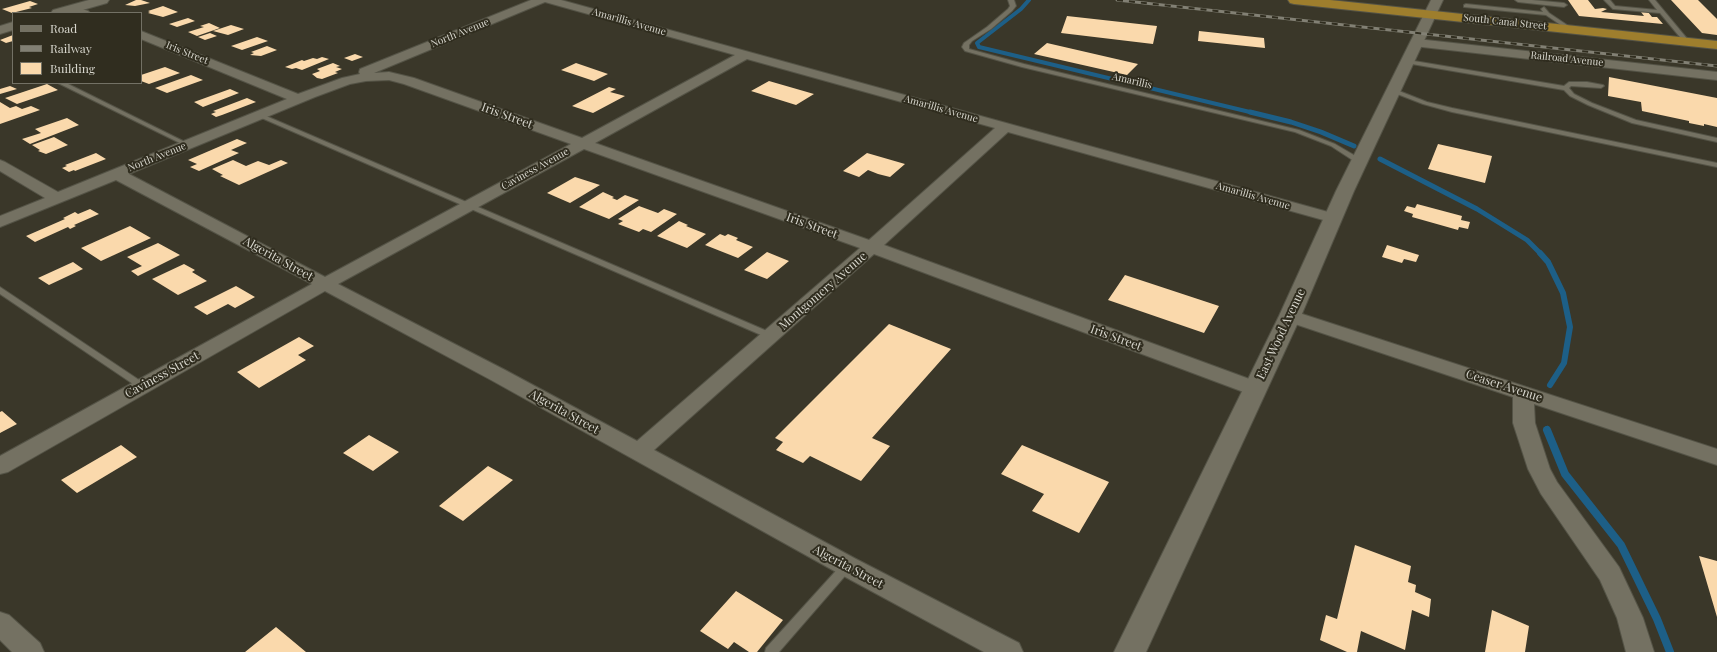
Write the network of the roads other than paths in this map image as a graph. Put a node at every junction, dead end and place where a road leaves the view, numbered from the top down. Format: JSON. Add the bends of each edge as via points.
{"nodes":[{"id":1,"x":103,"y":0,"type":"edge"},
{"id":2,"x":541,"y":0,"type":"edge"},
{"id":3,"x":549,"y":0,"type":"edge"},
{"id":4,"x":1011,"y":0,"type":"edge"},
{"id":5,"x":1294,"y":0,"type":"edge"},
{"id":6,"x":1518,"y":0,"type":"edge"},
{"id":7,"x":1607,"y":0,"type":"edge"},
{"id":8,"x":1652,"y":0,"type":"edge"},
{"id":9,"x":1540,"y":2,"type":"junction"},
{"id":10,"x":1564,"y":5,"type":"dead end"},
{"id":11,"x":1466,"y":6,"type":"dead end"},
{"id":12,"x":1434,"y":7,"type":"edge"},
{"id":13,"x":78,"y":11,"type":"edge"},
{"id":14,"x":68,"y":12,"type":"edge"},
{"id":15,"x":1662,"y":12,"type":"junction"},
{"id":16,"x":1547,"y":14,"type":"junction"},
{"id":17,"x":12,"y":26,"type":"edge"},
{"id":18,"x":1570,"y":29,"type":"junction"},
{"id":19,"x":0,"y":30,"type":"edge"},
{"id":20,"x":142,"y":35,"type":"edge"},
{"id":21,"x":1686,"y":41,"type":"junction"},
{"id":22,"x":1717,"y":45,"type":"edge"},
{"id":23,"x":1413,"y":52,"type":"junction"},
{"id":24,"x":745,"y":55,"type":"junction"},
{"id":25,"x":1717,"y":76,"type":"edge"},
{"id":26,"x":366,"y":77,"type":"joint"},
{"id":27,"x":63,"y":84,"type":"edge"},
{"id":28,"x":1601,"y":86,"type":"dead end"},
{"id":29,"x":1566,"y":88,"type":"junction"},
{"id":30,"x":1394,"y":91,"type":"junction"},
{"id":31,"x":314,"y":93,"type":"junction"},
{"id":32,"x":299,"y":99,"type":"junction"},
{"id":33,"x":259,"y":115,"type":"junction"},
{"id":34,"x":1005,"y":127,"type":"junction"},
{"id":35,"x":1717,"y":140,"type":"edge"},
{"id":36,"x":583,"y":143,"type":"junction"},
{"id":37,"x":188,"y":144,"type":"junction"},
{"id":38,"x":1360,"y":161,"type":"junction"},
{"id":39,"x":0,"y":165,"type":"edge"},
{"id":40,"x":1717,"y":165,"type":"edge"},
{"id":41,"x":117,"y":174,"type":"junction"},
{"id":42,"x":56,"y":198,"type":"junction"},
{"id":43,"x":468,"y":206,"type":"junction"},
{"id":44,"x":1333,"y":218,"type":"junction"},
{"id":45,"x":0,"y":222,"type":"edge"},
{"id":46,"x":872,"y":247,"type":"junction"},
{"id":47,"x":325,"y":284,"type":"junction"},
{"id":48,"x":0,"y":290,"type":"edge"},
{"id":49,"x":1290,"y":316,"type":"junction"},
{"id":50,"x":771,"y":336,"type":"junction"},
{"id":51,"x":142,"y":386,"type":"junction"},
{"id":52,"x":1256,"y":389,"type":"junction"},
{"id":53,"x":1523,"y":392,"type":"junction"},
{"id":54,"x":638,"y":452,"type":"junction"},
{"id":55,"x":1717,"y":457,"type":"edge"},
{"id":56,"x":0,"y":466,"type":"edge"},
{"id":57,"x":847,"y":566,"type":"junction"},
{"id":58,"x":0,"y":623,"type":"edge"},
{"id":59,"x":30,"y":652,"type":"edge"},
{"id":60,"x":771,"y":652,"type":"edge"},
{"id":61,"x":1010,"y":652,"type":"edge"},
{"id":62,"x":1130,"y":652,"type":"edge"},
{"id":63,"x":1640,"y":652,"type":"edge"}],
"edges":[{"from":1,"to":13,"type":"main road"},
{"from":2,"to":31,"type":"street","name":"North Avenue"},
{"from":3,"to":24,"type":"street","name":"Amarillis Avenue"},
{"from":4,"to":38,"type":"lane","name":"Amarillis","via":[[1013,6],[1010,10],[970,40],[965,47],[967,50],[1296,131],[1333,145]]},
{"from":5,"to":12,"type":"highway","name":"South Canal Street"},
{"from":6,"to":9,"type":"lane"},
{"from":7,"to":15,"type":"lane","via":[[1613,7]]},
{"from":8,"to":15,"type":"lane"},
{"from":9,"to":10,"type":"lane"},
{"from":9,"to":16,"type":"lane"},
{"from":11,"to":16,"type":"lane"},
{"from":12,"to":18,"type":"highway","name":"South Canal Street"},
{"from":12,"to":23,"type":"main road","name":"East Wood Avenue"},
{"from":13,"to":14,"type":"main road"},
{"from":15,"to":21,"type":"lane"},
{"from":16,"to":18,"type":"lane"},
{"from":17,"to":19,"type":"main road"},
{"from":18,"to":21,"type":"highway","name":"South Canal Street"},
{"from":20,"to":32,"type":"street","name":"Iris Street"},
{"from":21,"to":22,"type":"highway","name":"South Canal Street"},
{"from":23,"to":25,"type":"street","name":"Railroad Avenue"},
{"from":23,"to":29,"type":"lane"},
{"from":23,"to":30,"type":"main road","name":"East Wood Avenue"},
{"from":24,"to":34,"type":"street","name":"Amarillis Avenue"},
{"from":24,"to":36,"type":"street","name":"Caviness Avenue"},
{"from":26,"to":31,"type":"street","name":"North Avenue"},
{"from":26,"to":36,"type":"street","name":"Iris Street","via":[[397,77]]},
{"from":27,"to":37,"type":"lane"},
{"from":28,"to":29,"type":"lane","via":[[1569,84]]},
{"from":29,"to":35,"type":"lane","via":[[1572,95],[1634,122]]},
{"from":30,"to":38,"type":"main road","name":"East Wood Avenue"},
{"from":30,"to":40,"type":"lane","via":[[1452,110]]},
{"from":31,"to":32,"type":"street","name":"North Avenue"},
{"from":32,"to":33,"type":"street","name":"North Avenue"},
{"from":33,"to":37,"type":"street","name":"North Avenue"},
{"from":33,"to":43,"type":"lane"},
{"from":34,"to":44,"type":"street","name":"Amarillis Avenue"},
{"from":34,"to":46,"type":"street","name":"Montgomery Avenue"},
{"from":36,"to":43,"type":"street","name":"Caviness Avenue"},
{"from":36,"to":46,"type":"street","name":"Iris Street"},
{"from":37,"to":41,"type":"street","name":"North Avenue"},
{"from":38,"to":44,"type":"main road","name":"East Wood Avenue"},
{"from":39,"to":42,"type":"street"},
{"from":41,"to":42,"type":"street","name":"North Avenue"},
{"from":41,"to":47,"type":"street","name":"Algerita Street"},
{"from":42,"to":45,"type":"street","name":"North Avenue"},
{"from":43,"to":47,"type":"street","name":"Caviness Avenue"},
{"from":43,"to":50,"type":"lane"},
{"from":44,"to":49,"type":"main road","name":"East Wood Avenue"},
{"from":46,"to":50,"type":"street","name":"Montgomery Avenue"},
{"from":46,"to":52,"type":"street","name":"Iris Street"},
{"from":47,"to":51,"type":"street","name":"Caviness Street"},
{"from":47,"to":54,"type":"street","name":"Algerita Street"},
{"from":48,"to":51,"type":"lane"},
{"from":49,"to":52,"type":"main road","name":"East Wood Avenue"},
{"from":49,"to":53,"type":"street","name":"Ceaser Avenue"},
{"from":50,"to":54,"type":"street","name":"Montgomery Avenue"},
{"from":51,"to":56,"type":"street","name":"Caviness Street"},
{"from":52,"to":62,"type":"main road","name":"East Wood Avenue"},
{"from":53,"to":55,"type":"street","name":"Ceaser Avenue"},
{"from":53,"to":63,"type":"street","via":[[1524,423],[1539,469],[1549,488],[1610,574],[1630,618]]},
{"from":54,"to":57,"type":"street","name":"Algerita Street"},
{"from":57,"to":60,"type":"lane"},
{"from":57,"to":61,"type":"street","name":"Algerita Street"},
{"from":58,"to":59,"type":"street"}]}
